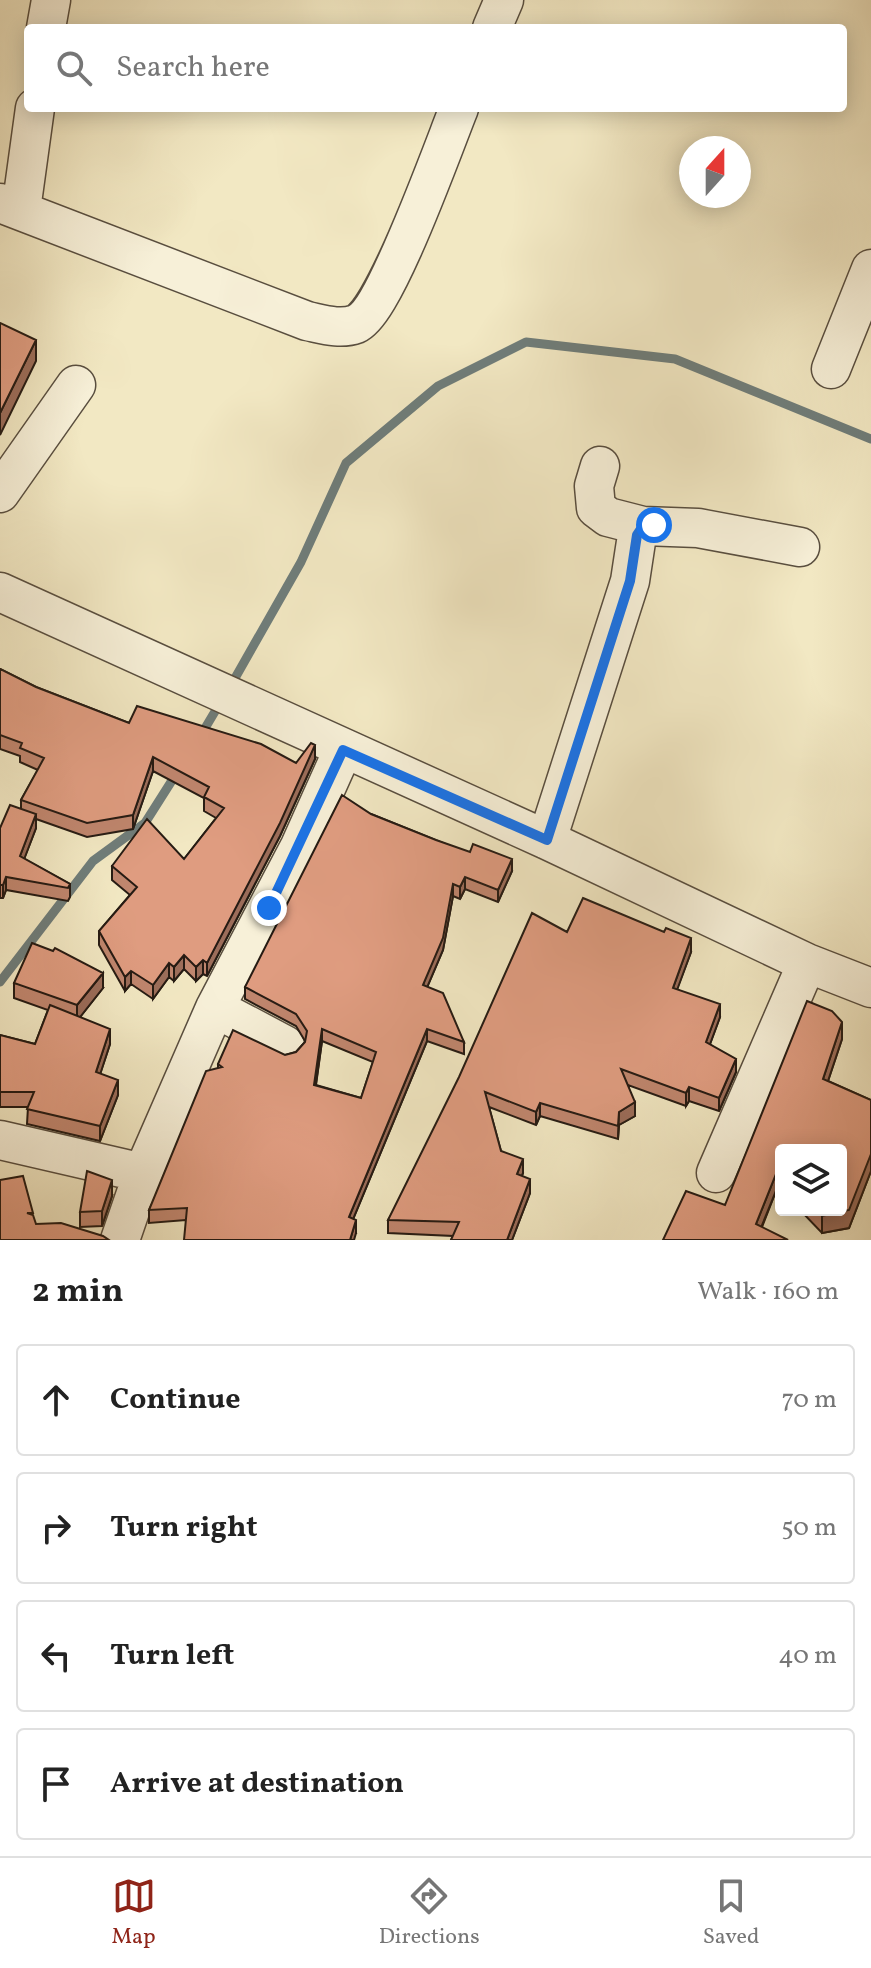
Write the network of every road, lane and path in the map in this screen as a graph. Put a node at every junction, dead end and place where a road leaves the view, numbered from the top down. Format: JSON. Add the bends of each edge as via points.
{"nodes":[{"id":1,"x":51,"y":0,"type":"edge"},
{"id":2,"x":504,"y":0,"type":"edge"},
{"id":3,"x":47,"y":24,"type":"edge"},
{"id":4,"x":494,"y":24,"type":"edge"},
{"id":5,"x":34,"y":112,"type":"edge"},
{"id":6,"x":457,"y":112,"type":"edge"},
{"id":7,"x":10,"y":206,"type":"edge"},
{"id":8,"x":871,"y":269,"type":"edge"},
{"id":9,"x":831,"y":369,"type":"dead end"},
{"id":10,"x":76,"y":385,"type":"dead end"},
{"id":11,"x":600,"y":466,"type":"dead end"},
{"id":12,"x":0,"y":493,"type":"edge"},
{"id":13,"x":643,"y":526,"type":"junction"},
{"id":14,"x":800,"y":547,"type":"dead end"},
{"id":15,"x":0,"y":592,"type":"edge"},
{"id":16,"x":343,"y":750,"type":"junction"},
{"id":17,"x":547,"y":840,"type":"junction"},
{"id":18,"x":807,"y":963,"type":"junction"},
{"id":19,"x":871,"y":988,"type":"edge"},
{"id":20,"x":215,"y":1008,"type":"junction"},
{"id":21,"x":285,"y":1045,"type":"dead end"},
{"id":22,"x":0,"y":1140,"type":"edge"},
{"id":23,"x":143,"y":1173,"type":"junction"},
{"id":24,"x":716,"y":1173,"type":"dead end"},
{"id":25,"x":120,"y":1240,"type":"edge"}],
"edges":[{"from":1,"to":3,"type":"street"},
{"from":2,"to":4,"type":"street"},
{"from":5,"to":7,"type":"street"},
{"from":6,"to":7,"type":"street","via":[[393,270],[375,307],[357,324],[337,327],[307,321]]},
{"from":8,"to":9,"type":"street"},
{"from":10,"to":12,"type":"street"},
{"from":11,"to":13,"type":"street","via":[[594,486],[596,508],[608,517]]},
{"from":13,"to":14,"type":"street","via":[[698,528]]},
{"from":13,"to":17,"type":"street"},
{"from":15,"to":16,"type":"street"},
{"from":16,"to":17,"type":"street"},
{"from":16,"to":20,"type":"street","via":[[300,846]]},
{"from":17,"to":18,"type":"street"},
{"from":18,"to":19,"type":"street"},
{"from":18,"to":24,"type":"street"},
{"from":20,"to":21,"type":"street"},
{"from":20,"to":23,"type":"street"},
{"from":22,"to":23,"type":"street"},
{"from":23,"to":25,"type":"street"}]}
